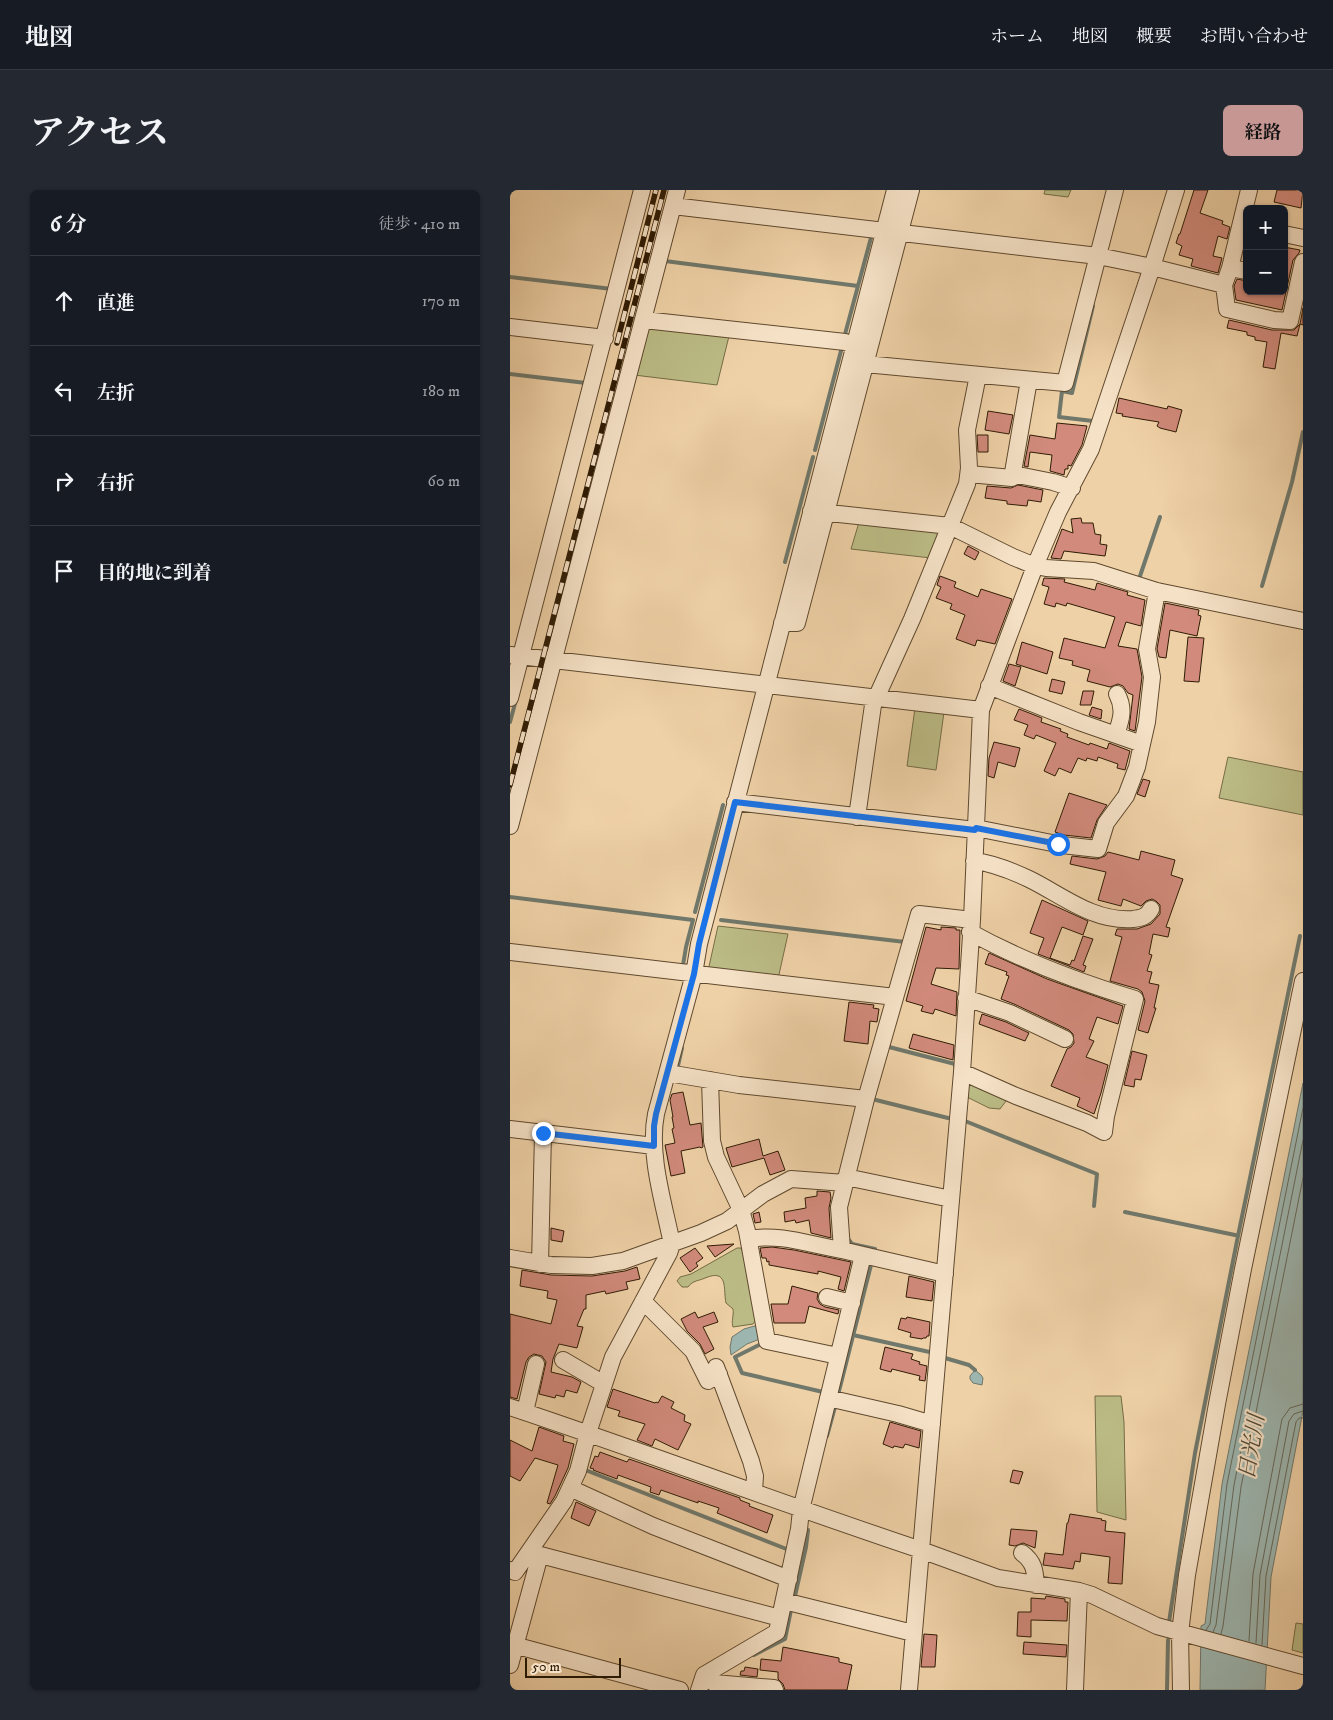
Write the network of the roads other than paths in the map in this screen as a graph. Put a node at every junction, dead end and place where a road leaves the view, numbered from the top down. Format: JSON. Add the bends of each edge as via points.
{"nodes":[{"id":1,"x":642,"y":190,"type":"edge"},
{"id":2,"x":895,"y":190,"type":"edge"},
{"id":3,"x":911,"y":190,"type":"edge"},
{"id":4,"x":1115,"y":190,"type":"edge"},
{"id":5,"x":1176,"y":190,"type":"edge"},
{"id":6,"x":1248,"y":190,"type":"edge"},
{"id":7,"x":675,"y":198,"type":"edge"},
{"id":8,"x":1246,"y":205,"type":"edge"},
{"id":9,"x":1243,"y":226,"type":"edge"},
{"id":10,"x":892,"y":232,"type":"junction"},
{"id":11,"x":1288,"y":234,"type":"edge"},
{"id":12,"x":1303,"y":236,"type":"edge"},
{"id":13,"x":1098,"y":256,"type":"junction"},
{"id":14,"x":1303,"y":262,"type":"edge"},
{"id":15,"x":1152,"y":267,"type":"junction"},
{"id":16,"x":1230,"y":268,"type":"junction"},
{"id":17,"x":1243,"y":270,"type":"edge"},
{"id":18,"x":1295,"y":282,"type":"edge"},
{"id":19,"x":1224,"y":285,"type":"junction"},
{"id":20,"x":644,"y":320,"type":"junction"},
{"id":21,"x":510,"y":327,"type":"edge"},
{"id":22,"x":605,"y":338,"type":"junction"},
{"id":23,"x":863,"y":354,"type":"junction"},
{"id":24,"x":978,"y":375,"type":"junction"},
{"id":25,"x":1029,"y":380,"type":"junction"},
{"id":26,"x":969,"y":474,"type":"junction"},
{"id":27,"x":1013,"y":474,"type":"junction"},
{"id":28,"x":1072,"y":488,"type":"junction"},
{"id":29,"x":819,"y":512,"type":"junction"},
{"id":30,"x":950,"y":526,"type":"junction"},
{"id":31,"x":1035,"y":566,"type":"junction"},
{"id":32,"x":1157,"y":591,"type":"junction"},
{"id":33,"x":1303,"y":621,"type":"edge"},
{"id":34,"x":515,"y":656,"type":"edge"},
{"id":35,"x":554,"y":661,"type":"junction"},
{"id":36,"x":766,"y":685,"type":"junction"},
{"id":37,"x":989,"y":686,"type":"junction"},
{"id":38,"x":1117,"y":694,"type":"dead end"},
{"id":39,"x":510,"y":698,"type":"edge"},
{"id":40,"x":876,"y":698,"type":"junction"},
{"id":41,"x":981,"y":710,"type":"junction"},
{"id":42,"x":1116,"y":735,"type":"junction"},
{"id":43,"x":1142,"y":744,"type":"junction"},
{"id":44,"x":735,"y":802,"type":"junction"},
{"id":45,"x":857,"y":817,"type":"junction"},
{"id":46,"x":510,"y":826,"type":"edge"},
{"id":47,"x":976,"y":829,"type":"junction"},
{"id":48,"x":974,"y":861,"type":"junction"},
{"id":49,"x":1151,"y":908,"type":"dead end"},
{"id":50,"x":971,"y":926,"type":"junction"},
{"id":51,"x":510,"y":952,"type":"edge"},
{"id":52,"x":694,"y":974,"type":"junction"},
{"id":53,"x":1303,"y":981,"type":"edge"},
{"id":54,"x":895,"y":997,"type":"junction"},
{"id":55,"x":966,"y":998,"type":"junction"},
{"id":56,"x":1065,"y":1040,"type":"dead end"},
{"id":57,"x":962,"y":1072,"type":"junction"},
{"id":58,"x":668,"y":1073,"type":"junction"},
{"id":59,"x":710,"y":1080,"type":"junction"},
{"id":60,"x":866,"y":1098,"type":"junction"},
{"id":61,"x":510,"y":1129,"type":"edge"},
{"id":62,"x":543,"y":1133,"type":"junction"},
{"id":63,"x":654,"y":1146,"type":"junction"},
{"id":64,"x":846,"y":1180,"type":"junction"},
{"id":65,"x":951,"y":1199,"type":"junction"},
{"id":66,"x":741,"y":1210,"type":"junction"},
{"id":67,"x":749,"y":1239,"type":"junction"},
{"id":68,"x":672,"y":1244,"type":"junction"},
{"id":69,"x":842,"y":1250,"type":"junction"},
{"id":70,"x":863,"y":1255,"type":"junction"},
{"id":71,"x":510,"y":1258,"type":"edge"},
{"id":72,"x":540,"y":1264,"type":"junction"},
{"id":73,"x":945,"y":1274,"type":"junction"},
{"id":74,"x":826,"y":1297,"type":"dead end"},
{"id":75,"x":642,"y":1302,"type":"junction"},
{"id":76,"x":852,"y":1303,"type":"junction"},
{"id":77,"x":838,"y":1356,"type":"junction"},
{"id":78,"x":563,"y":1360,"type":"dead end"},
{"id":79,"x":536,"y":1364,"type":"dead end"},
{"id":80,"x":604,"y":1384,"type":"junction"},
{"id":81,"x":828,"y":1398,"type":"junction"},
{"id":82,"x":518,"y":1409,"type":"edge"},
{"id":83,"x":932,"y":1424,"type":"junction"},
{"id":84,"x":588,"y":1433,"type":"junction"},
{"id":85,"x":570,"y":1488,"type":"junction"},
{"id":86,"x":754,"y":1492,"type":"junction"},
{"id":87,"x":801,"y":1510,"type":"junction"},
{"id":88,"x":921,"y":1550,"type":"junction"},
{"id":89,"x":1022,"y":1553,"type":"dead end"},
{"id":90,"x":534,"y":1554,"type":"junction"},
{"id":91,"x":510,"y":1570,"type":"edge"},
{"id":92,"x":789,"y":1579,"type":"junction"},
{"id":93,"x":1036,"y":1585,"type":"junction"},
{"id":94,"x":1079,"y":1591,"type":"junction"},
{"id":95,"x":784,"y":1601,"type":"junction"},
{"id":96,"x":780,"y":1618,"type":"junction"},
{"id":97,"x":913,"y":1633,"type":"junction"},
{"id":98,"x":1183,"y":1634,"type":"junction"},
{"id":99,"x":513,"y":1645,"type":"edge"},
{"id":100,"x":510,"y":1665,"type":"edge"},
{"id":101,"x":1303,"y":1666,"type":"edge"},
{"id":102,"x":701,"y":1682,"type":"edge"},
{"id":103,"x":680,"y":1690,"type":"edge"},
{"id":104,"x":775,"y":1690,"type":"edge"},
{"id":105,"x":909,"y":1690,"type":"edge"},
{"id":106,"x":1075,"y":1690,"type":"edge"},
{"id":107,"x":1181,"y":1690,"type":"edge"}],
"edges":[{"from":1,"to":22,"type":"street"},
{"from":2,"to":10,"type":"street"},
{"from":3,"to":10,"type":"street"},
{"from":4,"to":13,"type":"street"},
{"from":5,"to":15,"type":"street"},
{"from":6,"to":8,"type":"street"},
{"from":7,"to":10,"type":"street"},
{"from":7,"to":20,"type":"street"},
{"from":9,"to":16,"type":"street"},
{"from":10,"to":13,"type":"street"},
{"from":10,"to":23,"type":"street"},
{"from":11,"to":12,"type":"street"},
{"from":13,"to":15,"type":"street"},
{"from":13,"to":25,"type":"street","via":[[1065,383]]},
{"from":14,"to":18,"type":"street"},
{"from":15,"to":19,"type":"street"},
{"from":15,"to":28,"type":"street","via":[[1091,449]]},
{"from":16,"to":17,"type":"street"},
{"from":16,"to":19,"type":"street"},
{"from":18,"to":19,"type":"street","via":[[1290,321],[1227,310]]},
{"from":20,"to":23,"type":"street","via":[[844,342]]},
{"from":20,"to":35,"type":"street"},
{"from":21,"to":22,"type":"street"},
{"from":22,"to":34,"type":"street"},
{"from":23,"to":24,"type":"street"},
{"from":23,"to":29,"type":"street"},
{"from":24,"to":25,"type":"street"},
{"from":24,"to":26,"type":"street","via":[[967,430]]},
{"from":25,"to":27,"type":"street"},
{"from":26,"to":27,"type":"street","via":[[1012,478]]},
{"from":26,"to":30,"type":"street"},
{"from":27,"to":28,"type":"street"},
{"from":28,"to":31,"type":"street"},
{"from":29,"to":30,"type":"street"},
{"from":29,"to":36,"type":"street","via":[[782,623]]},
{"from":30,"to":31,"type":"street"},
{"from":30,"to":40,"type":"street"},
{"from":31,"to":32,"type":"street","via":[[1094,571]]},
{"from":31,"to":37,"type":"street"},
{"from":32,"to":33,"type":"street"},
{"from":32,"to":43,"type":"street","via":[[1147,649],[1152,677]]},
{"from":34,"to":35,"type":"street"},
{"from":34,"to":39,"type":"street"},
{"from":35,"to":36,"type":"street"},
{"from":35,"to":46,"type":"street"},
{"from":36,"to":40,"type":"street"},
{"from":36,"to":44,"type":"street"},
{"from":37,"to":41,"type":"street"},
{"from":37,"to":42,"type":"street"},
{"from":38,"to":42,"type":"street","via":[[1122,703],[1122,714]]},
{"from":40,"to":41,"type":"street"},
{"from":40,"to":45,"type":"street"},
{"from":41,"to":47,"type":"street"},
{"from":42,"to":43,"type":"street"},
{"from":43,"to":47,"type":"street","via":[[1126,796],[1106,824],[1098,849]]},
{"from":44,"to":45,"type":"street"},
{"from":44,"to":52,"type":"street"},
{"from":45,"to":47,"type":"street"},
{"from":47,"to":48,"type":"street"},
{"from":48,"to":49,"type":"street","via":[[1026,877],[1084,909],[1104,916],[1142,918],[1149,914]]},
{"from":48,"to":50,"type":"street"},
{"from":50,"to":54,"type":"street","via":[[919,914]]},
{"from":50,"to":55,"type":"street"},
{"from":50,"to":57,"type":"street","via":[[995,945],[1092,986],[1136,999],[1104,1132]]},
{"from":51,"to":52,"type":"street"},
{"from":52,"to":54,"type":"street"},
{"from":52,"to":58,"type":"street"},
{"from":53,"to":98,"type":"street","via":[[1217,1404],[1187,1576]]},
{"from":54,"to":60,"type":"street"},
{"from":55,"to":56,"type":"street","via":[[1010,1013]]},
{"from":55,"to":57,"type":"street"},
{"from":57,"to":65,"type":"street"},
{"from":58,"to":59,"type":"street"},
{"from":58,"to":63,"type":"street","via":[[656,1114]]},
{"from":59,"to":60,"type":"street"},
{"from":59,"to":66,"type":"street","via":[[712,1141],[716,1157]]},
{"from":60,"to":64,"type":"street"},
{"from":61,"to":62,"type":"street"},
{"from":62,"to":63,"type":"street"},
{"from":62,"to":72,"type":"street"},
{"from":63,"to":68,"type":"street"},
{"from":64,"to":65,"type":"street"},
{"from":64,"to":66,"type":"street","via":[[791,1179]]},
{"from":64,"to":69,"type":"street","via":[[839,1207]]},
{"from":65,"to":73,"type":"street"},
{"from":66,"to":67,"type":"street"},
{"from":66,"to":68,"type":"street","via":[[701,1234]]},
{"from":67,"to":69,"type":"street","via":[[762,1236],[796,1240]]},
{"from":67,"to":77,"type":"street","via":[[767,1341]]},
{"from":68,"to":72,"type":"street","via":[[623,1261],[592,1266]]},
{"from":68,"to":75,"type":"street"},
{"from":69,"to":70,"type":"street"},
{"from":70,"to":73,"type":"street"},
{"from":70,"to":76,"type":"street"},
{"from":71,"to":72,"type":"street"},
{"from":73,"to":83,"type":"street"},
{"from":74,"to":76,"type":"street"},
{"from":75,"to":80,"type":"street","via":[[613,1357]]},
{"from":75,"to":86,"type":"street","via":[[692,1351],[708,1381],[718,1370],[751,1461],[755,1476]]},
{"from":76,"to":77,"type":"street"},
{"from":77,"to":81,"type":"street"},
{"from":78,"to":80,"type":"street"},
{"from":79,"to":82,"type":"street"},
{"from":80,"to":84,"type":"street"},
{"from":81,"to":83,"type":"street"},
{"from":81,"to":87,"type":"street"},
{"from":82,"to":84,"type":"street"},
{"from":83,"to":88,"type":"street"},
{"from":84,"to":85,"type":"street"},
{"from":84,"to":86,"type":"street"},
{"from":85,"to":90,"type":"street"},
{"from":85,"to":92,"type":"street","via":[[653,1526]]},
{"from":86,"to":87,"type":"street"},
{"from":87,"to":88,"type":"street"},
{"from":87,"to":92,"type":"street"},
{"from":88,"to":93,"type":"street","via":[[998,1578]]},
{"from":88,"to":97,"type":"street"},
{"from":89,"to":93,"type":"street","via":[[1031,1560]]},
{"from":90,"to":91,"type":"street","via":[[515,1572]]},
{"from":90,"to":96,"type":"street"},
{"from":90,"to":99,"type":"street"},
{"from":92,"to":95,"type":"street"},
{"from":93,"to":94,"type":"street"},
{"from":94,"to":98,"type":"street"},
{"from":94,"to":106,"type":"street"},
{"from":95,"to":96,"type":"street"},
{"from":95,"to":97,"type":"street"},
{"from":96,"to":102,"type":"street","via":[[777,1632]]},
{"from":97,"to":105,"type":"street"},
{"from":98,"to":101,"type":"street"},
{"from":98,"to":107,"type":"street"},
{"from":99,"to":100,"type":"street"},
{"from":99,"to":103,"type":"street"},
{"from":102,"to":104,"type":"street"}]}
